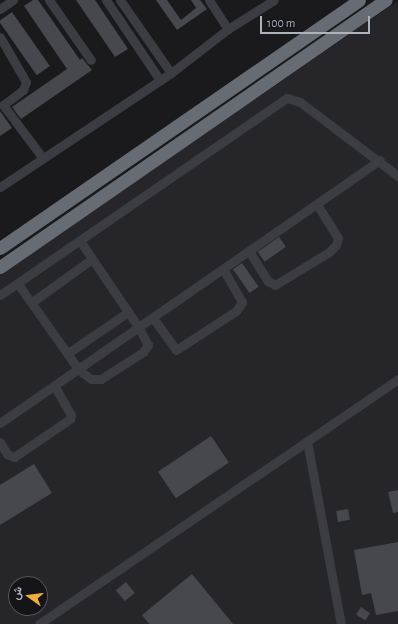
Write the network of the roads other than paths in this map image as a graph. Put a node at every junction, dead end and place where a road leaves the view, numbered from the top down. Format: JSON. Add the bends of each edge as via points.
{"nodes":[{"id":1,"x":13,"y":0,"type":"edge"},
{"id":2,"x":49,"y":0,"type":"edge"},
{"id":3,"x":106,"y":0,"type":"edge"},
{"id":4,"x":208,"y":0,"type":"edge"},
{"id":5,"x":274,"y":0,"type":"edge"},
{"id":6,"x":359,"y":0,"type":"edge"},
{"id":7,"x":386,"y":0,"type":"edge"},
{"id":8,"x":122,"y":1,"type":"edge"},
{"id":9,"x":0,"y":9,"type":"edge"},
{"id":10,"x":228,"y":29,"type":"junction"},
{"id":11,"x":0,"y":38,"type":"edge"},
{"id":12,"x":91,"y":60,"type":"dead end"},
{"id":13,"x":171,"y":73,"type":"junction"},
{"id":14,"x":160,"y":80,"type":"junction"},
{"id":15,"x":2,"y":106,"type":"edge"},
{"id":16,"x":42,"y":157,"type":"junction"},
{"id":17,"x":380,"y":160,"type":"junction"},
{"id":18,"x":398,"y":176,"type":"edge"},
{"id":19,"x":0,"y":187,"type":"edge"},
{"id":20,"x":317,"y":204,"type":"junction"},
{"id":21,"x":80,"y":241,"type":"junction"},
{"id":22,"x":0,"y":248,"type":"edge"},
{"id":23,"x":249,"y":251,"type":"junction"},
{"id":24,"x":92,"y":259,"type":"junction"},
{"id":25,"x":0,"y":267,"type":"edge"},
{"id":26,"x":222,"y":269,"type":"junction"},
{"id":27,"x":18,"y":284,"type":"junction"},
{"id":28,"x":0,"y":295,"type":"edge"},
{"id":29,"x":32,"y":302,"type":"junction"},
{"id":30,"x":128,"y":312,"type":"junction"},
{"id":31,"x":153,"y":318,"type":"junction"},
{"id":32,"x":139,"y":328,"type":"junction"},
{"id":33,"x":68,"y":353,"type":"junction"},
{"id":34,"x":79,"y":370,"type":"junction"},
{"id":35,"x":398,"y":379,"type":"edge"},
{"id":36,"x":54,"y":386,"type":"junction"},
{"id":37,"x":0,"y":423,"type":"edge"},
{"id":38,"x":307,"y":441,"type":"junction"},
{"id":39,"x":0,"y":442,"type":"edge"},
{"id":40,"x":39,"y":624,"type":"edge"},
{"id":41,"x":341,"y":624,"type":"edge"}],
"edges":[{"from":1,"to":9,"type":"street"},
{"from":2,"to":12,"type":"street"},
{"from":3,"to":14,"type":"street"},
{"from":4,"to":10,"type":"street"},
{"from":5,"to":10,"type":"street"},
{"from":6,"to":22,"type":"highway"},
{"from":7,"to":25,"type":"highway"},
{"from":8,"to":13,"type":"street"},
{"from":10,"to":13,"type":"street"},
{"from":11,"to":15,"type":"street","via":[[26,82],[23,90]]},
{"from":13,"to":14,"type":"street"},
{"from":14,"to":16,"type":"street"},
{"from":15,"to":16,"type":"street"},
{"from":16,"to":19,"type":"street"},
{"from":17,"to":18,"type":"street"},
{"from":17,"to":20,"type":"street"},
{"from":17,"to":21,"type":"street","via":[[300,102],[287,98]]},
{"from":20,"to":23,"type":"street"},
{"from":20,"to":23,"type":"street","via":[[338,238],[336,245],[329,252],[275,285],[268,281]]},
{"from":21,"to":24,"type":"street"},
{"from":21,"to":27,"type":"street"},
{"from":23,"to":26,"type":"street"},
{"from":24,"to":29,"type":"street"},
{"from":24,"to":30,"type":"street"},
{"from":26,"to":31,"type":"street"},
{"from":26,"to":31,"type":"street","via":[[242,302],[236,311],[176,350]]},
{"from":27,"to":28,"type":"street"},
{"from":27,"to":29,"type":"street"},
{"from":29,"to":33,"type":"street"},
{"from":30,"to":32,"type":"street"},
{"from":30,"to":33,"type":"street"},
{"from":31,"to":32,"type":"street"},
{"from":32,"to":34,"type":"street"},
{"from":32,"to":34,"type":"street","via":[[148,345],[143,352],[101,379],[91,379]]},
{"from":33,"to":34,"type":"street"},
{"from":34,"to":36,"type":"street"},
{"from":35,"to":38,"type":"street"},
{"from":36,"to":37,"type":"street"},
{"from":36,"to":39,"type":"street","via":[[71,415],[70,419],[14,456],[7,454]]},
{"from":38,"to":40,"type":"street"},
{"from":38,"to":41,"type":"street"}]}
